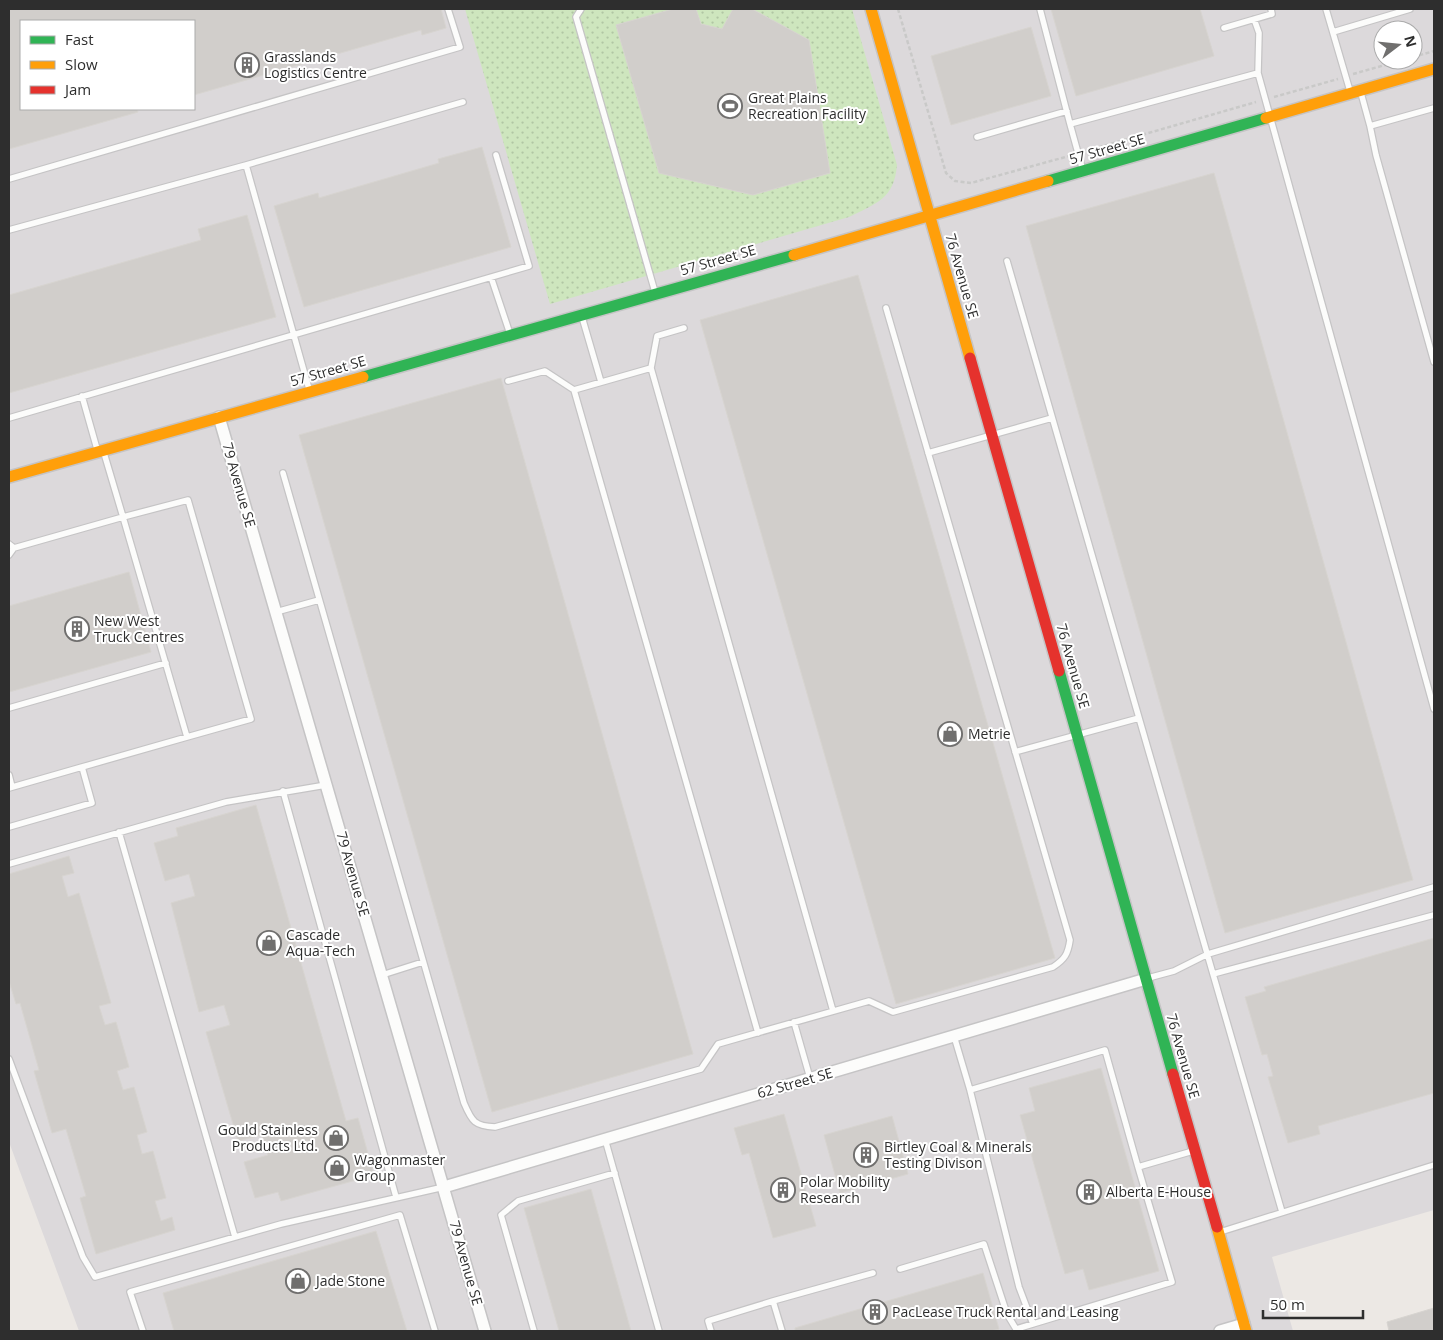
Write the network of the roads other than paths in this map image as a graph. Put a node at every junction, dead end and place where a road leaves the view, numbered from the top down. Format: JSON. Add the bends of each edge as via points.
{"nodes":[{"id":1,"x":448,"y":9,"type":"edge"},
{"id":2,"x":581,"y":9,"type":"edge"},
{"id":3,"x":871,"y":9,"type":"edge"},
{"id":4,"x":1040,"y":9,"type":"edge"},
{"id":5,"x":1271,"y":9,"type":"edge"},
{"id":6,"x":1326,"y":9,"type":"edge"},
{"id":7,"x":1410,"y":9,"type":"edge"},
{"id":8,"x":1254,"y":19,"type":"junction"},
{"id":9,"x":1224,"y":28,"type":"dead end"},
{"id":10,"x":1333,"y":32,"type":"junction"},
{"id":11,"x":1434,"y":70,"type":"edge"},
{"id":12,"x":1258,"y":73,"type":"junction"},
{"id":13,"x":1356,"y":92,"type":"junction"},
{"id":14,"x":463,"y":102,"type":"dead end"},
{"id":15,"x":1434,"y":108,"type":"edge"},
{"id":16,"x":1066,"y":111,"type":"junction"},
{"id":17,"x":1270,"y":117,"type":"junction"},
{"id":18,"x":1070,"y":124,"type":"junction"},
{"id":19,"x":1370,"y":126,"type":"junction"},
{"id":20,"x":976,"y":137,"type":"dead end"},
{"id":21,"x":496,"y":155,"type":"dead end"},
{"id":22,"x":246,"y":165,"type":"junction"},
{"id":23,"x":1083,"y":171,"type":"junction"},
{"id":24,"x":9,"y":178,"type":"edge"},
{"id":25,"x":930,"y":216,"type":"junction"},
{"id":26,"x":9,"y":230,"type":"edge"},
{"id":27,"x":1007,"y":261,"type":"dead end"},
{"id":28,"x":491,"y":277,"type":"junction"},
{"id":29,"x":655,"y":294,"type":"junction"},
{"id":30,"x":886,"y":308,"type":"dead end"},
{"id":31,"x":582,"y":314,"type":"junction"},
{"id":32,"x":684,"y":328,"type":"dead end"},
{"id":33,"x":293,"y":334,"type":"junction"},
{"id":34,"x":510,"y":335,"type":"junction"},
{"id":35,"x":1434,"y":362,"type":"edge"},
{"id":36,"x":650,"y":368,"type":"junction"},
{"id":37,"x":508,"y":381,"type":"dead end"},
{"id":38,"x":601,"y":382,"type":"junction"},
{"id":39,"x":574,"y":390,"type":"junction"},
{"id":40,"x":310,"y":392,"type":"junction"},
{"id":41,"x":82,"y":396,"type":"junction"},
{"id":42,"x":219,"y":417,"type":"junction"},
{"id":43,"x":9,"y":418,"type":"edge"},
{"id":44,"x":1052,"y":418,"type":"junction"},
{"id":45,"x":992,"y":434,"type":"junction"},
{"id":46,"x":101,"y":451,"type":"junction"},
{"id":47,"x":928,"y":453,"type":"junction"},
{"id":48,"x":283,"y":473,"type":"dead end"},
{"id":49,"x":9,"y":477,"type":"edge"},
{"id":50,"x":123,"y":517,"type":"junction"},
{"id":51,"x":11,"y":546,"type":"edge"},
{"id":52,"x":9,"y":555,"type":"edge"},
{"id":53,"x":319,"y":600,"type":"junction"},
{"id":54,"x":276,"y":612,"type":"junction"},
{"id":55,"x":166,"y":663,"type":"junction"},
{"id":56,"x":9,"y":708,"type":"edge"},
{"id":57,"x":1434,"y":708,"type":"edge"},
{"id":58,"x":1139,"y":718,"type":"junction"},
{"id":59,"x":1077,"y":734,"type":"junction"},
{"id":60,"x":187,"y":737,"type":"junction"},
{"id":61,"x":1015,"y":752,"type":"junction"},
{"id":62,"x":82,"y":767,"type":"junction"},
{"id":63,"x":9,"y":775,"type":"edge"},
{"id":64,"x":326,"y":785,"type":"junction"},
{"id":65,"x":10,"y":788,"type":"edge"},
{"id":66,"x":283,"y":791,"type":"junction"},
{"id":67,"x":9,"y":827,"type":"edge"},
{"id":68,"x":120,"y":832,"type":"junction"},
{"id":69,"x":9,"y":864,"type":"edge"},
{"id":70,"x":1434,"y":887,"type":"edge"},
{"id":71,"x":1434,"y":915,"type":"edge"},
{"id":72,"x":1208,"y":954,"type":"junction"},
{"id":73,"x":423,"y":962,"type":"junction"},
{"id":74,"x":1213,"y":974,"type":"junction"},
{"id":75,"x":382,"y":975,"type":"junction"},
{"id":76,"x":1146,"y":979,"type":"junction"},
{"id":77,"x":834,"y":1011,"type":"junction"},
{"id":78,"x":794,"y":1022,"type":"junction"},
{"id":79,"x":758,"y":1032,"type":"junction"},
{"id":80,"x":954,"y":1036,"type":"junction"},
{"id":81,"x":9,"y":1059,"type":"edge"},
{"id":82,"x":810,"y":1078,"type":"junction"},
{"id":83,"x":970,"y":1090,"type":"junction"},
{"id":84,"x":605,"y":1139,"type":"junction"},
{"id":85,"x":1195,"y":1150,"type":"junction"},
{"id":86,"x":1434,"y":1165,"type":"edge"},
{"id":87,"x":1138,"y":1167,"type":"junction"},
{"id":88,"x":614,"y":1173,"type":"junction"},
{"id":89,"x":444,"y":1187,"type":"junction"},
{"id":90,"x":396,"y":1196,"type":"junction"},
{"id":91,"x":1282,"y":1212,"type":"junction"},
{"id":92,"x":1218,"y":1233,"type":"junction"},
{"id":93,"x":235,"y":1237,"type":"junction"},
{"id":94,"x":900,"y":1269,"type":"dead end"},
{"id":95,"x":873,"y":1273,"type":"dead end"},
{"id":96,"x":773,"y":1301,"type":"junction"},
{"id":97,"x":1033,"y":1324,"type":"junction"},
{"id":98,"x":1245,"y":1328,"type":"edge"},
{"id":99,"x":1016,"y":1330,"type":"edge"},
{"id":100,"x":143,"y":1331,"type":"edge"},
{"id":101,"x":435,"y":1331,"type":"edge"},
{"id":102,"x":485,"y":1331,"type":"edge"},
{"id":103,"x":534,"y":1331,"type":"edge"},
{"id":104,"x":659,"y":1331,"type":"edge"},
{"id":105,"x":711,"y":1331,"type":"edge"},
{"id":106,"x":782,"y":1331,"type":"edge"},
{"id":107,"x":1220,"y":1331,"type":"edge"}],
"edges":[{"from":1,"to":24,"type":"lane","via":[[460,47]]},
{"from":2,"to":29,"type":"lane","via":[[576,17]]},
{"from":3,"to":25,"type":"street","name":"76 Avenue SE"},
{"from":4,"to":16,"type":"lane"},
{"from":5,"to":8,"type":"lane","via":[[1272,14]]},
{"from":6,"to":10,"type":"lane"},
{"from":7,"to":10,"type":"lane"},
{"from":8,"to":9,"type":"lane"},
{"from":8,"to":12,"type":"lane","via":[[1258,34]]},
{"from":10,"to":13,"type":"lane"},
{"from":11,"to":13,"type":"street","name":"57 Street SE"},
{"from":12,"to":17,"type":"lane"},
{"from":12,"to":18,"type":"lane"},
{"from":13,"to":17,"type":"street","name":"57 Street SE"},
{"from":13,"to":19,"type":"lane"},
{"from":14,"to":22,"type":"lane"},
{"from":15,"to":19,"type":"lane"},
{"from":16,"to":18,"type":"lane"},
{"from":16,"to":20,"type":"lane"},
{"from":17,"to":23,"type":"street","name":"57 Street SE"},
{"from":17,"to":57,"type":"lane"},
{"from":18,"to":23,"type":"lane"},
{"from":19,"to":35,"type":"lane"},
{"from":21,"to":28,"type":"lane","via":[[529,266]]},
{"from":22,"to":26,"type":"lane"},
{"from":22,"to":33,"type":"lane"},
{"from":23,"to":25,"type":"street","name":"57 Street SE"},
{"from":25,"to":29,"type":"street","name":"57 Street SE"},
{"from":25,"to":45,"type":"street","name":"76 Avenue SE"},
{"from":27,"to":44,"type":"lane"},
{"from":28,"to":33,"type":"lane"},
{"from":28,"to":34,"type":"lane"},
{"from":29,"to":31,"type":"street","name":"57 Street SE"},
{"from":30,"to":47,"type":"lane"},
{"from":31,"to":34,"type":"street","name":"57 Street SE"},
{"from":31,"to":38,"type":"lane"},
{"from":32,"to":36,"type":"lane","via":[[657,336]]},
{"from":33,"to":40,"type":"lane"},
{"from":33,"to":41,"type":"lane"},
{"from":34,"to":40,"type":"street","name":"57 Street SE"},
{"from":36,"to":38,"type":"lane"},
{"from":36,"to":77,"type":"lane"},
{"from":37,"to":39,"type":"lane","via":[[546,371]]},
{"from":38,"to":39,"type":"lane"},
{"from":39,"to":79,"type":"lane"},
{"from":40,"to":42,"type":"street","name":"57 Street SE"},
{"from":41,"to":43,"type":"lane"},
{"from":41,"to":46,"type":"lane"},
{"from":42,"to":46,"type":"street","name":"57 Street SE"},
{"from":42,"to":54,"type":"street","name":"79 Avenue SE"},
{"from":44,"to":45,"type":"lane"},
{"from":44,"to":58,"type":"lane"},
{"from":45,"to":47,"type":"lane"},
{"from":45,"to":59,"type":"street","name":"76 Avenue SE"},
{"from":46,"to":49,"type":"street","name":"57 Street SE"},
{"from":46,"to":50,"type":"lane"},
{"from":47,"to":61,"type":"lane"},
{"from":48,"to":53,"type":"lane"},
{"from":50,"to":51,"type":"lane"},
{"from":50,"to":55,"type":"lane"},
{"from":50,"to":60,"type":"lane","via":[[188,500],[251,719]]},
{"from":51,"to":52,"type":"lane"},
{"from":53,"to":54,"type":"lane"},
{"from":53,"to":73,"type":"lane"},
{"from":54,"to":64,"type":"street","name":"79 Avenue SE"},
{"from":55,"to":56,"type":"lane"},
{"from":55,"to":60,"type":"lane"},
{"from":58,"to":59,"type":"lane"},
{"from":58,"to":72,"type":"lane"},
{"from":59,"to":61,"type":"lane"},
{"from":59,"to":76,"type":"street","name":"76 Avenue SE"},
{"from":60,"to":62,"type":"lane"},
{"from":61,"to":77,"type":"lane","via":[[1070,940],[1064,960],[1053,967],[893,1012],[869,1001]]},
{"from":62,"to":65,"type":"lane"},
{"from":62,"to":67,"type":"lane","via":[[92,803]]},
{"from":63,"to":65,"type":"lane"},
{"from":64,"to":66,"type":"lane"},
{"from":64,"to":75,"type":"street","name":"79 Avenue SE"},
{"from":66,"to":68,"type":"lane","via":[[226,802]]},
{"from":66,"to":90,"type":"lane"},
{"from":68,"to":69,"type":"lane"},
{"from":68,"to":93,"type":"lane"},
{"from":70,"to":72,"type":"lane"},
{"from":71,"to":74,"type":"lane"},
{"from":72,"to":74,"type":"lane"},
{"from":72,"to":76,"type":"lane","via":[[1174,971]]},
{"from":73,"to":75,"type":"lane"},
{"from":73,"to":79,"type":"lane","via":[[464,1103],[470,1119],[481,1126],[495,1127],[701,1069],[718,1044]]},
{"from":74,"to":91,"type":"lane"},
{"from":75,"to":89,"type":"street","name":"79 Avenue SE"},
{"from":76,"to":80,"type":"street","name":"62 Street SE"},
{"from":76,"to":85,"type":"street","name":"76 Avenue SE"},
{"from":77,"to":78,"type":"lane"},
{"from":78,"to":79,"type":"lane"},
{"from":78,"to":82,"type":"lane"},
{"from":80,"to":82,"type":"street","name":"62 Street SE"},
{"from":80,"to":83,"type":"lane"},
{"from":81,"to":93,"type":"lane","via":[[83,1257],[95,1277]]},
{"from":82,"to":84,"type":"street","name":"62 Street SE"},
{"from":83,"to":87,"type":"lane","via":[[1105,1050]]},
{"from":83,"to":97,"type":"lane","via":[[1019,1287]]},
{"from":84,"to":88,"type":"lane"},
{"from":84,"to":89,"type":"street","name":"62 Street SE"},
{"from":85,"to":87,"type":"lane"},
{"from":85,"to":92,"type":"street","name":"76 Avenue SE"},
{"from":86,"to":91,"type":"lane"},
{"from":87,"to":97,"type":"lane","via":[[1172,1282]]},
{"from":88,"to":103,"type":"lane","via":[[518,1201],[502,1215]]},
{"from":88,"to":104,"type":"lane"},
{"from":89,"to":90,"type":"lane"},
{"from":89,"to":102,"type":"street","name":"79 Avenue SE"},
{"from":90,"to":93,"type":"lane"},
{"from":91,"to":92,"type":"lane"},
{"from":92,"to":98,"type":"street","name":"76 Avenue SE"},
{"from":94,"to":99,"type":"lane","via":[[984,1244],[1007,1314]]},
{"from":95,"to":96,"type":"lane"},
{"from":96,"to":105,"type":"lane","via":[[708,1321]]},
{"from":96,"to":106,"type":"lane"},
{"from":97,"to":99,"type":"lane"},
{"from":98,"to":107,"type":"street"},
{"from":100,"to":101,"type":"lane","via":[[130,1292],[400,1215]]}]}
